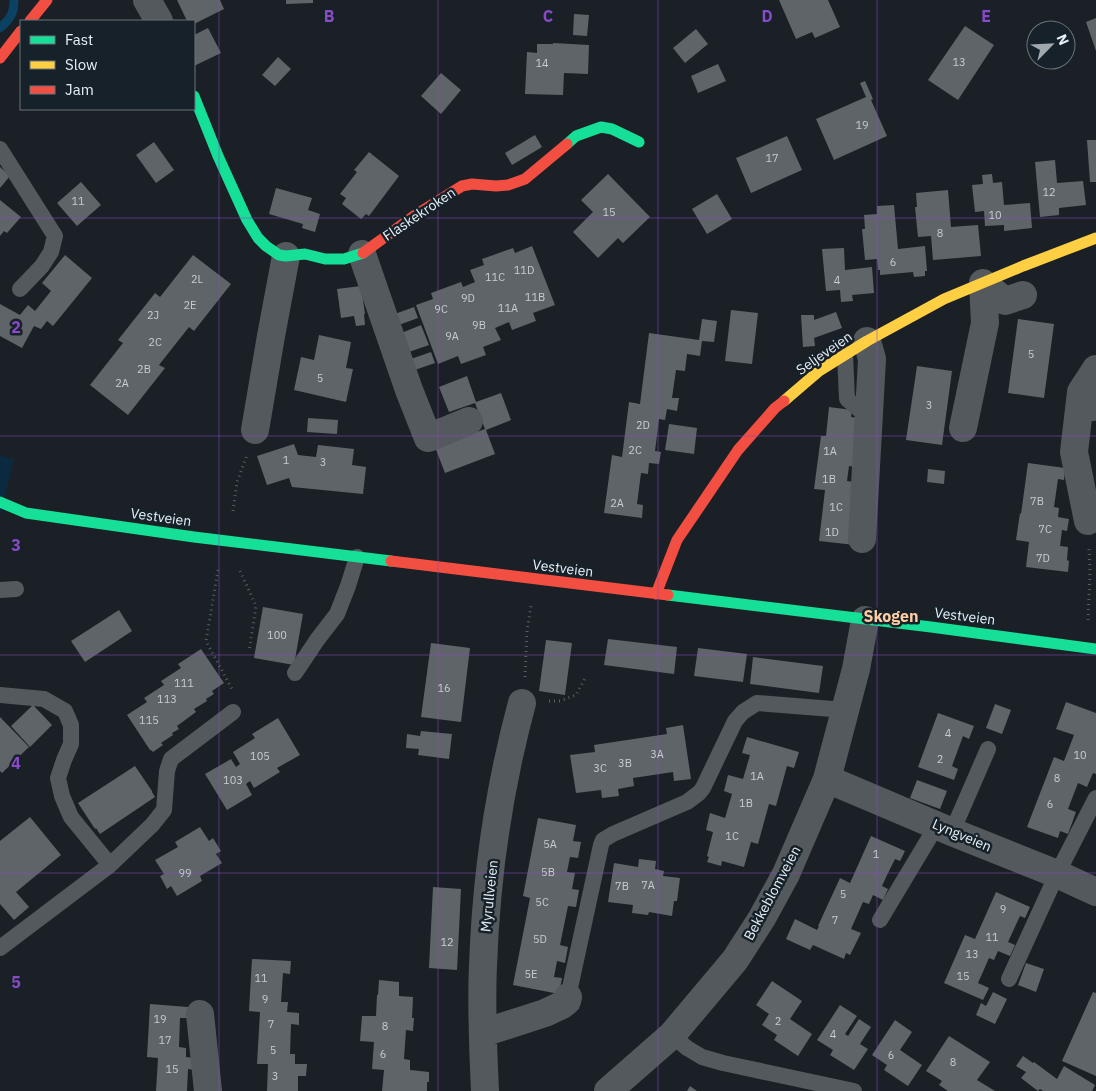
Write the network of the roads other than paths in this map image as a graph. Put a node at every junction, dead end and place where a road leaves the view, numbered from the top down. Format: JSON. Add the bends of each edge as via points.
{"nodes":[{"id":1,"x":47,"y":0,"type":"edge"},
{"id":2,"x":147,"y":0,"type":"edge"},
{"id":3,"x":31,"y":20,"type":"edge"},
{"id":4,"x":158,"y":20,"type":"edge"},
{"id":5,"x":20,"y":33,"type":"edge"},
{"id":6,"x":0,"y":58,"type":"edge"},
{"id":7,"x":195,"y":98,"type":"edge"},
{"id":8,"x":639,"y":142,"type":"dead end"},
{"id":9,"x":0,"y":149,"type":"edge"},
{"id":10,"x":1096,"y":238,"type":"edge"},
{"id":11,"x":362,"y":254,"type":"junction"},
{"id":12,"x":286,"y":256,"type":"junction"},
{"id":13,"x":983,"y":283,"type":"junction"},
{"id":14,"x":20,"y":289,"type":"dead end"},
{"id":15,"x":1023,"y":294,"type":"dead end"},
{"id":16,"x":856,"y":348,"type":"junction"},
{"id":17,"x":1096,"y":370,"type":"edge"},
{"id":18,"x":1088,"y":400,"type":"edge"},
{"id":19,"x":469,"y":421,"type":"dead end"},
{"id":20,"x":963,"y":428,"type":"dead end"},
{"id":21,"x":256,"y":430,"type":"road end"},
{"id":22,"x":0,"y":502,"type":"edge"},
{"id":23,"x":26,"y":513,"type":"junction"},
{"id":24,"x":3,"y":517,"type":"dead end"},
{"id":25,"x":1088,"y":521,"type":"road end"},
{"id":26,"x":862,"y":539,"type":"dead end"},
{"id":27,"x":357,"y":557,"type":"junction"},
{"id":28,"x":656,"y":594,"type":"junction"},
{"id":29,"x":865,"y":620,"type":"junction"},
{"id":30,"x":1096,"y":649,"type":"edge"},
{"id":31,"x":295,"y":674,"type":"dead end"},
{"id":32,"x":0,"y":695,"type":"edge"},
{"id":33,"x":522,"y":703,"type":"road end"},
{"id":34,"x":845,"y":710,"type":"junction"},
{"id":35,"x":234,"y":712,"type":"road end"},
{"id":36,"x":988,"y":749,"type":"dead end"},
{"id":37,"x":827,"y":779,"type":"junction"},
{"id":38,"x":1096,"y":798,"type":"edge"},
{"id":39,"x":944,"y":828,"type":"junction"},
{"id":40,"x":110,"y":866,"type":"junction"},
{"id":41,"x":1057,"y":874,"type":"junction"},
{"id":42,"x":1096,"y":892,"type":"edge"},
{"id":43,"x":880,"y":920,"type":"dead end"},
{"id":44,"x":0,"y":948,"type":"edge"},
{"id":45,"x":1009,"y":979,"type":"dead end"},
{"id":46,"x":568,"y":997,"type":"joint"},
{"id":47,"x":200,"y":1014,"type":"dead end"},
{"id":48,"x":483,"y":1033,"type":"junction"},
{"id":49,"x":672,"y":1035,"type":"junction"},
{"id":50,"x":208,"y":1091,"type":"edge"},
{"id":51,"x":485,"y":1091,"type":"edge"},
{"id":52,"x":608,"y":1091,"type":"edge"},
{"id":53,"x":854,"y":1091,"type":"edge"}],
"edges":[{"from":1,"to":3,"type":"main road"},
{"from":2,"to":4,"type":"street"},
{"from":5,"to":6,"type":"main road"},
{"from":7,"to":12,"type":"main road","via":[[247,220],[266,246]]},
{"from":8,"to":11,"type":"main road","name":"Flaskekroken","via":[[602,127],[583,133],[525,179],[508,185],[462,186]]},
{"from":9,"to":14,"type":"lane","via":[[55,236],[51,252],[42,266]]},
{"from":10,"to":13,"type":"main road","name":"Seljeveien"},
{"from":11,"to":12,"type":"main road","name":"Flaskekroken","via":[[344,259],[305,254]]},
{"from":11,"to":19,"type":"street","via":[[428,438]]},
{"from":12,"to":21,"type":"street"},
{"from":13,"to":15,"type":"street","via":[[1005,301]]},
{"from":13,"to":16,"type":"main road","name":"Seljeveien","via":[[944,298]]},
{"from":13,"to":20,"type":"street","via":[[985,323]]},
{"from":16,"to":26,"type":"street","via":[[872,359]]},
{"from":16,"to":28,"type":"main road","name":"Seljeveien","via":[[819,371],[775,408],[738,450],[677,540]]},
{"from":17,"to":18,"type":"street"},
{"from":18,"to":25,"type":"street","via":[[1074,452]]},
{"from":22,"to":23,"type":"main road","name":"Vestveien"},
{"from":23,"to":24,"type":"main road","name":"Vestveien"},
{"from":23,"to":27,"type":"main road","name":"Vestveien"},
{"from":27,"to":28,"type":"main road","name":"Vestveien"},
{"from":27,"to":31,"type":"lane","via":[[337,614]]},
{"from":28,"to":29,"type":"main road","name":"Vestveien"},
{"from":29,"to":30,"type":"main road","name":"Vestveien"},
{"from":29,"to":34,"type":"street","name":"Bekkeblomveien"},
{"from":32,"to":40,"type":"lane","via":[[44,699],[65,711],[71,724],[72,744],[58,778],[62,796],[71,817]]},
{"from":33,"to":48,"type":"street","name":"Myrullveien","via":[[501,797],[488,891]]},
{"from":34,"to":37,"type":"street","name":"Bekkeblomveien"},
{"from":34,"to":46,"type":"lane","via":[[757,703],[736,721],[699,793],[687,802],[603,840]]},
{"from":35,"to":40,"type":"lane","via":[[171,759],[164,810]]},
{"from":36,"to":39,"type":"lane"},
{"from":37,"to":39,"type":"street","name":"Lyngveien"},
{"from":37,"to":49,"type":"street","name":"Bekkeblomveien","via":[[786,874],[762,918],[735,960]]},
{"from":38,"to":41,"type":"lane"},
{"from":39,"to":41,"type":"street","name":"Lyngveien"},
{"from":39,"to":43,"type":"lane"},
{"from":40,"to":44,"type":"lane"},
{"from":41,"to":42,"type":"street","name":"Lyngveien"},
{"from":41,"to":45,"type":"lane"},
{"from":46,"to":48,"type":"street","via":[[562,1005],[546,1013]]},
{"from":47,"to":50,"type":"street"},
{"from":48,"to":51,"type":"street","name":"Myrullveien"},
{"from":49,"to":52,"type":"street","name":"Bekkeblomveien"},
{"from":49,"to":53,"type":"lane","via":[[702,1057]]}]}
